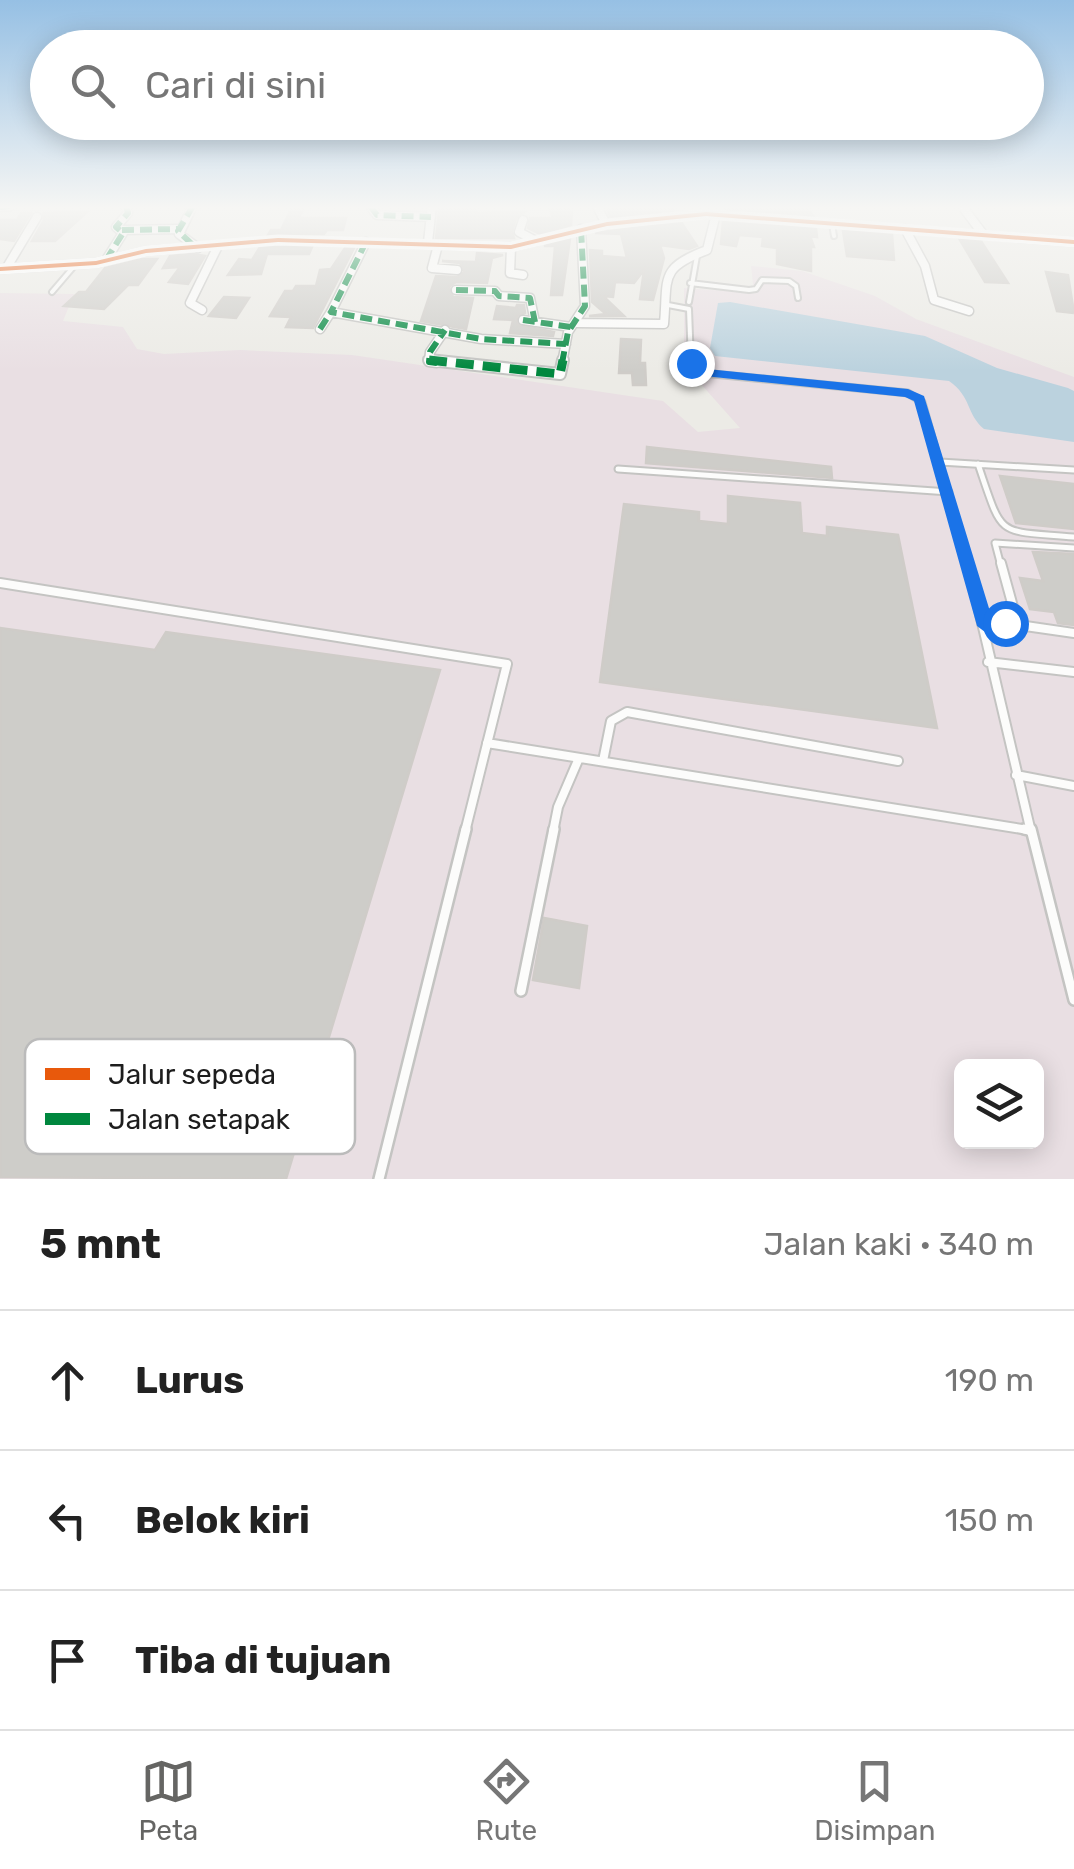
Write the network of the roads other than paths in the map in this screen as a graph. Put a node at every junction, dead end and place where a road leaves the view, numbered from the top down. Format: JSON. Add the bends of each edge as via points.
{"nodes":[{"id":1,"x":98,"y":261,"type":"edge"},
{"id":2,"x":211,"y":261,"type":"edge"},
{"id":3,"x":356,"y":261,"type":"edge"},
{"id":4,"x":432,"y":261,"type":"edge"},
{"id":5,"x":510,"y":261,"type":"edge"},
{"id":6,"x":583,"y":261,"type":"edge"},
{"id":7,"x":678,"y":261,"type":"edge"},
{"id":8,"x":695,"y":261,"type":"edge"},
{"id":9,"x":922,"y":261,"type":"edge"},
{"id":10,"x":76,"y":264,"type":"junction"},
{"id":11,"x":4,"y":268,"type":"edge"},
{"id":12,"x":457,"y":270,"type":"dead end"},
{"id":13,"x":668,"y":272,"type":"junction"},
{"id":14,"x":524,"y":275,"type":"dead end"},
{"id":15,"x":691,"y":275,"type":"junction"},
{"id":16,"x":690,"y":283,"type":"junction"},
{"id":17,"x":456,"y":290,"type":"dead end"},
{"id":18,"x":52,"y":292,"type":"dead end"},
{"id":19,"x":798,"y":298,"type":"dead end"},
{"id":20,"x":689,"y":302,"type":"dead end"},
{"id":21,"x":668,"y":305,"type":"junction"},
{"id":22,"x":202,"y":310,"type":"dead end"},
{"id":23,"x":970,"y":311,"type":"dead end"},
{"id":24,"x":331,"y":312,"type":"junction"},
{"id":25,"x":522,"y":320,"type":"dead end"},
{"id":26,"x":536,"y":322,"type":"junction"},
{"id":27,"x":574,"y":325,"type":"junction"},
{"id":28,"x":320,"y":329,"type":"dead end"},
{"id":29,"x":444,"y":330,"type":"junction"},
{"id":30,"x":566,"y":344,"type":"junction"},
{"id":31,"x":940,"y":462,"type":"junction"},
{"id":32,"x":978,"y":464,"type":"junction"},
{"id":33,"x":618,"y":469,"type":"dead end"},
{"id":34,"x":1074,"y":470,"type":"edge"},
{"id":35,"x":949,"y":492,"type":"junction"},
{"id":36,"x":1074,"y":537,"type":"edge"},
{"id":37,"x":1074,"y":548,"type":"edge"},
{"id":38,"x":0,"y":583,"type":"edge"},
{"id":39,"x":1018,"y":625,"type":"junction"},
{"id":40,"x":985,"y":626,"type":"junction"},
{"id":41,"x":1074,"y":633,"type":"edge"},
{"id":42,"x":988,"y":662,"type":"junction"},
{"id":43,"x":1074,"y":672,"type":"edge"},
{"id":44,"x":487,"y":743,"type":"junction"},
{"id":45,"x":580,"y":758,"type":"junction"},
{"id":46,"x":898,"y":760,"type":"dead end"},
{"id":47,"x":603,"y":761,"type":"junction"},
{"id":48,"x":1016,"y":775,"type":"junction"},
{"id":49,"x":1074,"y":786,"type":"edge"},
{"id":50,"x":1028,"y":830,"type":"junction"},
{"id":51,"x":521,"y":991,"type":"dead end"},
{"id":52,"x":1074,"y":1000,"type":"edge"},
{"id":53,"x":379,"y":1179,"type":"edge"}],
"edges":[{"from":1,"to":10,"type":"street"},
{"from":2,"to":22,"type":"street","via":[[190,303]]},
{"from":3,"to":24,"type":"street"},
{"from":4,"to":12,"type":"street","via":[[432,268]]},
{"from":5,"to":14,"type":"street","via":[[510,273]]},
{"from":6,"to":27,"type":"street","via":[[585,306]]},
{"from":7,"to":13,"type":"street"},
{"from":8,"to":15,"type":"lane"},
{"from":9,"to":23,"type":"street","via":[[934,300]]},
{"from":10,"to":11,"type":"street"},
{"from":10,"to":18,"type":"lane"},
{"from":13,"to":15,"type":"lane"},
{"from":13,"to":21,"type":"street"},
{"from":15,"to":16,"type":"lane"},
{"from":16,"to":19,"type":"lane","via":[[749,290],[762,280],[785,281],[796,286]]},
{"from":16,"to":20,"type":"lane"},
{"from":17,"to":26,"type":"street","via":[[530,298]]},
{"from":21,"to":27,"type":"street","via":[[660,325]]},
{"from":21,"to":31,"type":"lane","via":[[690,309],[691,363],[704,373],[917,397]]},
{"from":24,"to":28,"type":"street"},
{"from":24,"to":29,"type":"street"},
{"from":25,"to":26,"type":"street"},
{"from":26,"to":27,"type":"street"},
{"from":27,"to":30,"type":"street"},
{"from":29,"to":30,"type":"street"},
{"from":29,"to":30,"type":"street","via":[[429,362],[560,374]]},
{"from":31,"to":32,"type":"lane"},
{"from":31,"to":35,"type":"lane"},
{"from":32,"to":34,"type":"lane"},
{"from":32,"to":36,"type":"lane","via":[[998,524]]},
{"from":33,"to":35,"type":"lane"},
{"from":35,"to":40,"type":"lane"},
{"from":37,"to":39,"type":"lane","via":[[994,543]]},
{"from":38,"to":44,"type":"lane","via":[[507,664]]},
{"from":39,"to":40,"type":"lane"},
{"from":39,"to":41,"type":"lane"},
{"from":40,"to":42,"type":"lane"},
{"from":42,"to":43,"type":"lane"},
{"from":42,"to":48,"type":"lane"},
{"from":44,"to":45,"type":"lane"},
{"from":44,"to":53,"type":"lane"},
{"from":45,"to":47,"type":"lane"},
{"from":45,"to":51,"type":"lane","via":[[558,807]]},
{"from":46,"to":47,"type":"lane","via":[[627,712],[611,721]]},
{"from":47,"to":50,"type":"lane"},
{"from":48,"to":49,"type":"lane"},
{"from":48,"to":50,"type":"lane"},
{"from":50,"to":52,"type":"lane"}]}
